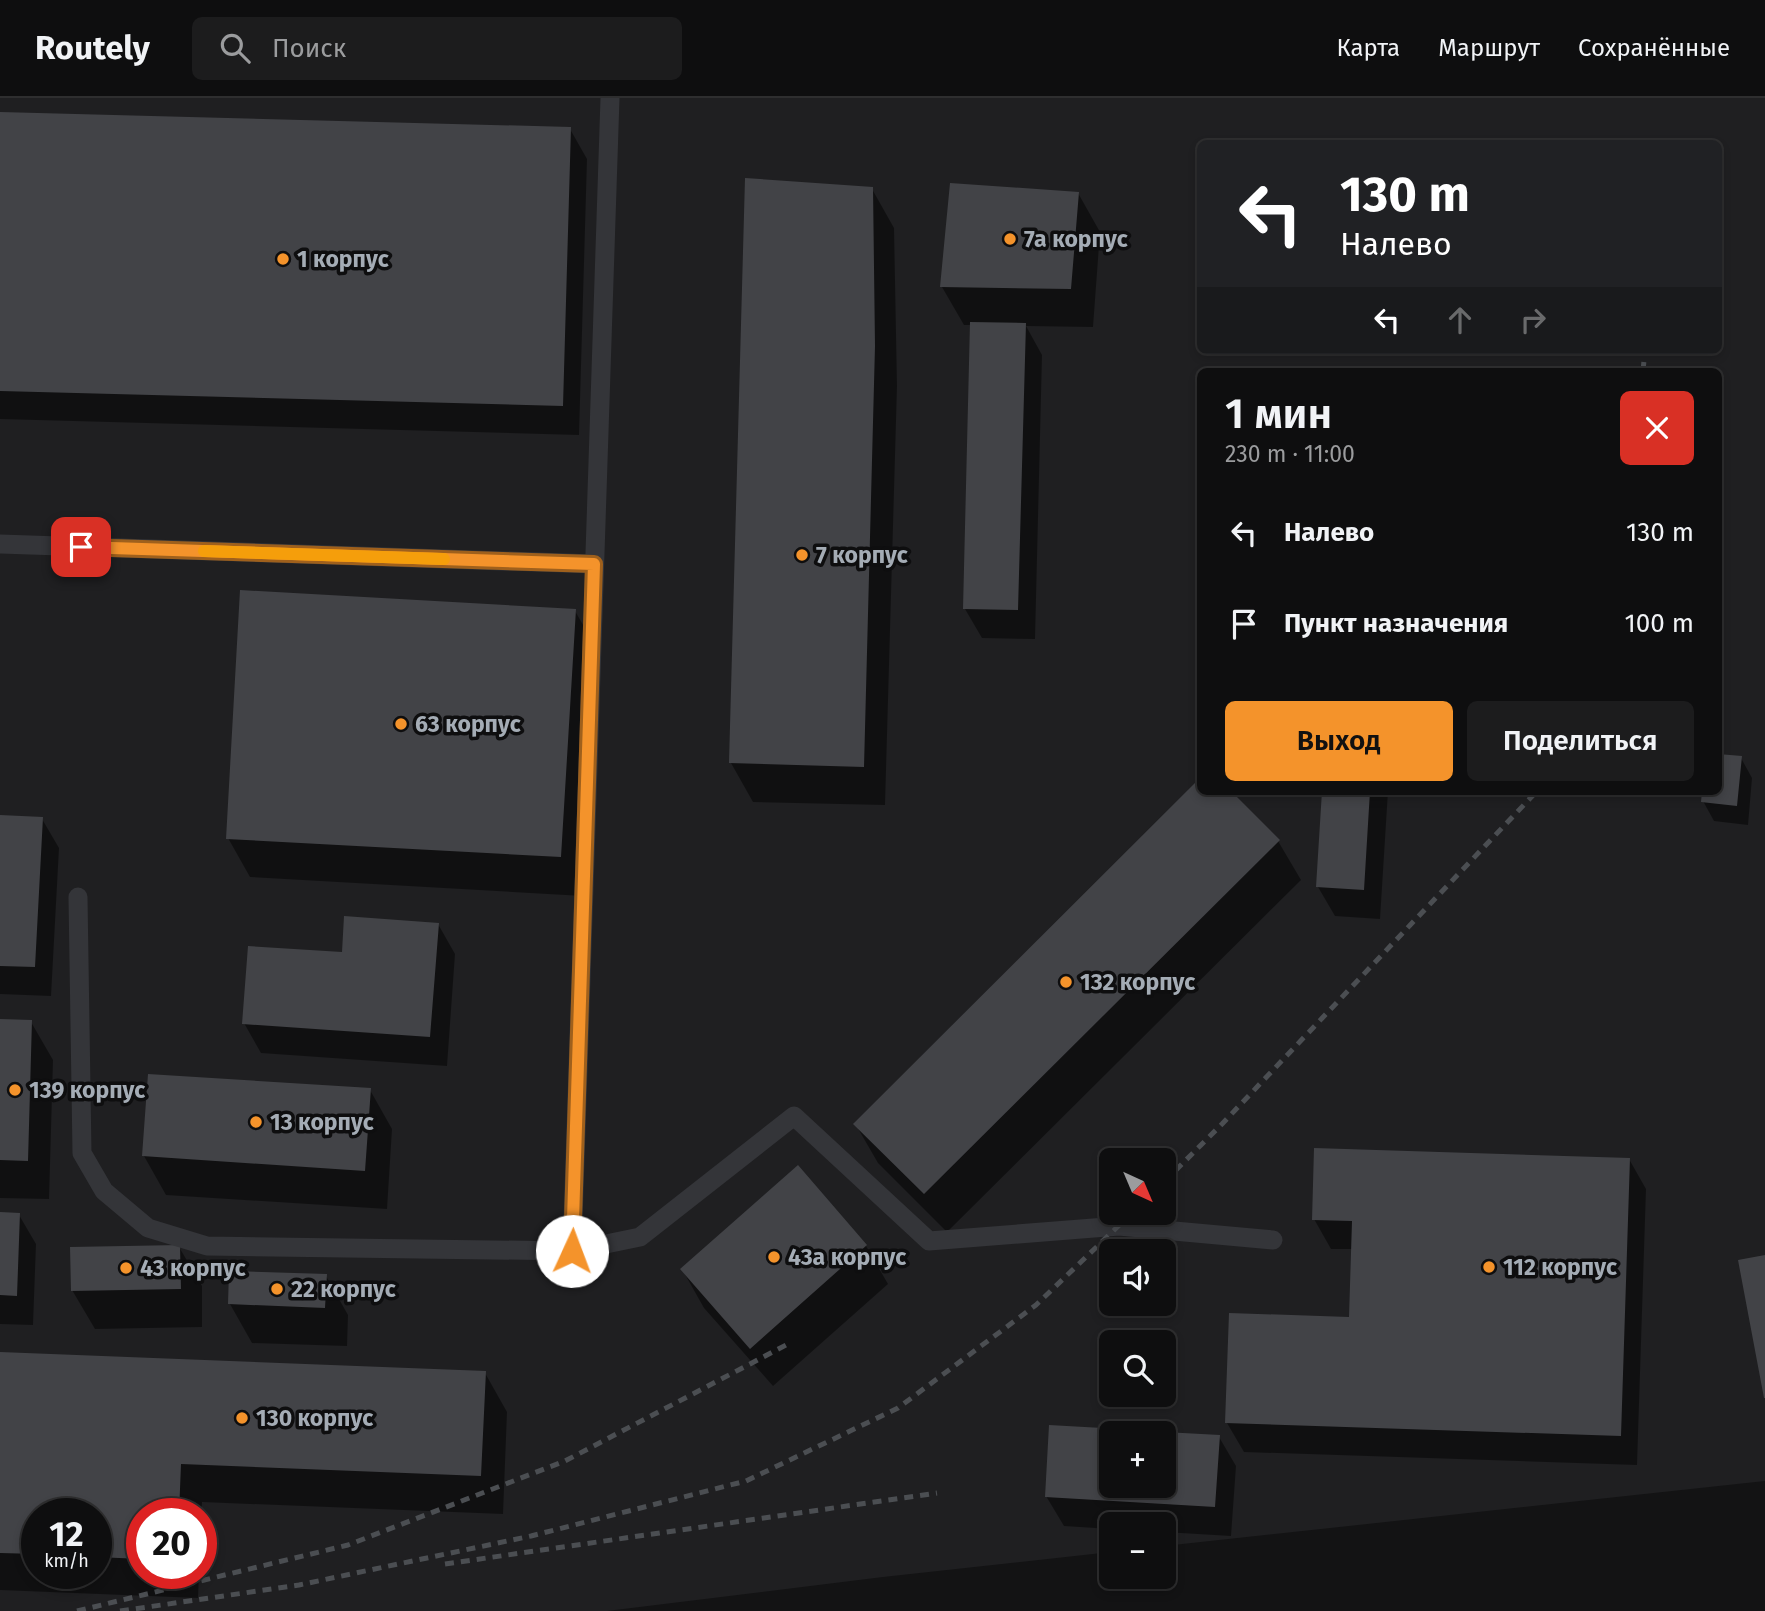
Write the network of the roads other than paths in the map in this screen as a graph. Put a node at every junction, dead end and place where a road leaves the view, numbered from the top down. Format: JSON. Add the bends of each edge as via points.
{"nodes":[{"id":1,"x":610,"y":98,"type":"edge"},
{"id":2,"x":0,"y":544,"type":"edge"},
{"id":3,"x":594,"y":564,"type":"junction"},
{"id":4,"x":78,"y":897,"type":"dead end"},
{"id":5,"x":1273,"y":1240,"type":"dead end"},
{"id":6,"x":572,"y":1251,"type":"junction"}],
"edges":[{"from":1,"to":3,"type":"lane"},
{"from":2,"to":3,"type":"lane"},
{"from":3,"to":6,"type":"lane"},
{"from":4,"to":6,"type":"lane","via":[[82,1153],[104,1191],[148,1228],[207,1246]]},
{"from":5,"to":6,"type":"lane","via":[[1119,1226],[929,1241],[793,1116],[640,1237]]}]}
